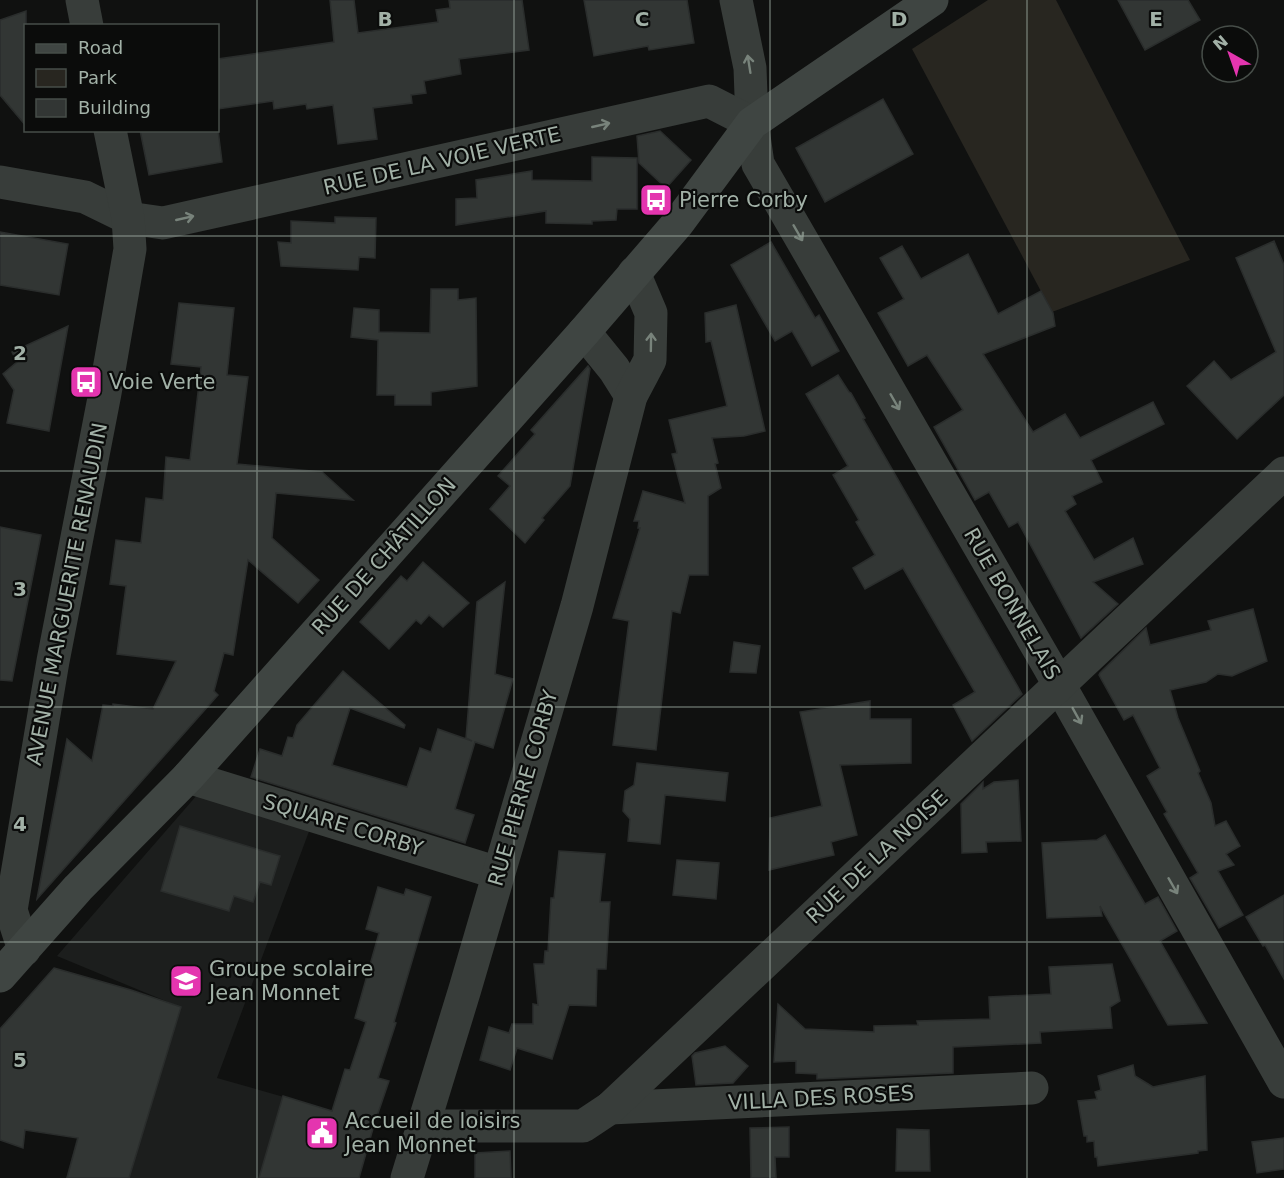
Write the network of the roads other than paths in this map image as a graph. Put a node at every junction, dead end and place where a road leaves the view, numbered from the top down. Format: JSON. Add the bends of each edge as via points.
{"nodes":[{"id":1,"x":82,"y":0,"type":"edge"},
{"id":2,"x":736,"y":0,"type":"edge"},
{"id":3,"x":932,"y":0,"type":"edge"},
{"id":4,"x":87,"y":24,"type":"edge"},
{"id":5,"x":752,"y":123,"type":"junction"},
{"id":6,"x":111,"y":132,"type":"edge"},
{"id":7,"x":0,"y":182,"type":"edge"},
{"id":8,"x":128,"y":218,"type":"junction"},
{"id":9,"x":634,"y":273,"type":"junction"},
{"id":10,"x":584,"y":332,"type":"junction"},
{"id":11,"x":631,"y":396,"type":"junction"},
{"id":12,"x":1284,"y":473,"type":"edge"},
{"id":13,"x":1060,"y":685,"type":"junction"},
{"id":14,"x":188,"y":777,"type":"junction"},
{"id":15,"x":498,"y":873,"type":"junction"},
{"id":16,"x":24,"y":950,"type":"junction"},
{"id":17,"x":0,"y":976,"type":"edge"},
{"id":18,"x":1284,"y":1082,"type":"edge"},
{"id":19,"x":1032,"y":1088,"type":"dead end"},
{"id":20,"x":610,"y":1108,"type":"junction"},
{"id":21,"x":422,"y":1126,"type":"junction"},
{"id":22,"x":407,"y":1178,"type":"edge"}],
"edges":[{"from":1,"to":4,"type":"street"},
{"from":5,"to":2,"type":"street","name":"RUE BONNELAIS","one_way":true,"via":[[750,68]]},
{"from":3,"to":5,"type":"main road","name":"RUE DE CHÂTILLON"},
{"from":8,"to":5,"type":"street","name":"RUE DE LA VOIE VERTE","one_way":true,"via":[[163,222],[709,101]]},
{"from":5,"to":9,"type":"main road","name":"RUE DE CHÂTILLON","via":[[678,223]]},
{"from":5,"to":13,"type":"street","name":"RUE BONNELAIS","one_way":true,"via":[[758,164]]},
{"from":6,"to":8,"type":"street","name":"AVENUE MARGUERITE RENAUDIN"},
{"from":7,"to":8,"type":"street","via":[[86,197]]},
{"from":8,"to":16,"type":"street","name":"AVENUE MARGUERITE RENAUDIN","via":[[130,249],[11,910]]},
{"from":9,"to":10,"type":"main road","name":"RUE DE CHÂTILLON"},
{"from":11,"to":9,"type":"street","name":"RUE PIERRE CORBY","one_way":true,"via":[[650,360],[651,313]]},
{"from":10,"to":11,"type":"street"},
{"from":10,"to":14,"type":"main road","name":"RUE DE CHÂTILLON"},
{"from":11,"to":15,"type":"street","name":"RUE PIERRE CORBY","via":[[577,606]]},
{"from":12,"to":13,"type":"street","name":"RUE DE LA NOISE"},
{"from":13,"to":18,"type":"street","name":"RUE BONNELAIS","one_way":true},
{"from":13,"to":20,"type":"street","name":"RUE DE LA NOISE"},
{"from":14,"to":15,"type":"street","name":"SQUARE CORBY"},
{"from":14,"to":16,"type":"main road","name":"RUE DE CHÂTILLON","via":[[78,888]]},
{"from":15,"to":21,"type":"street","name":"RUE PIERRE CORBY"},
{"from":16,"to":17,"type":"main road","name":"RUE DE CHÂTILLON"},
{"from":19,"to":20,"type":"street","name":"VILLA DES ROSES"},
{"from":20,"to":21,"type":"street","name":"RUE DE LA NOISE","via":[[583,1126]]},
{"from":21,"to":22,"type":"street","name":"RUE PIERRE CORBY"}]}
